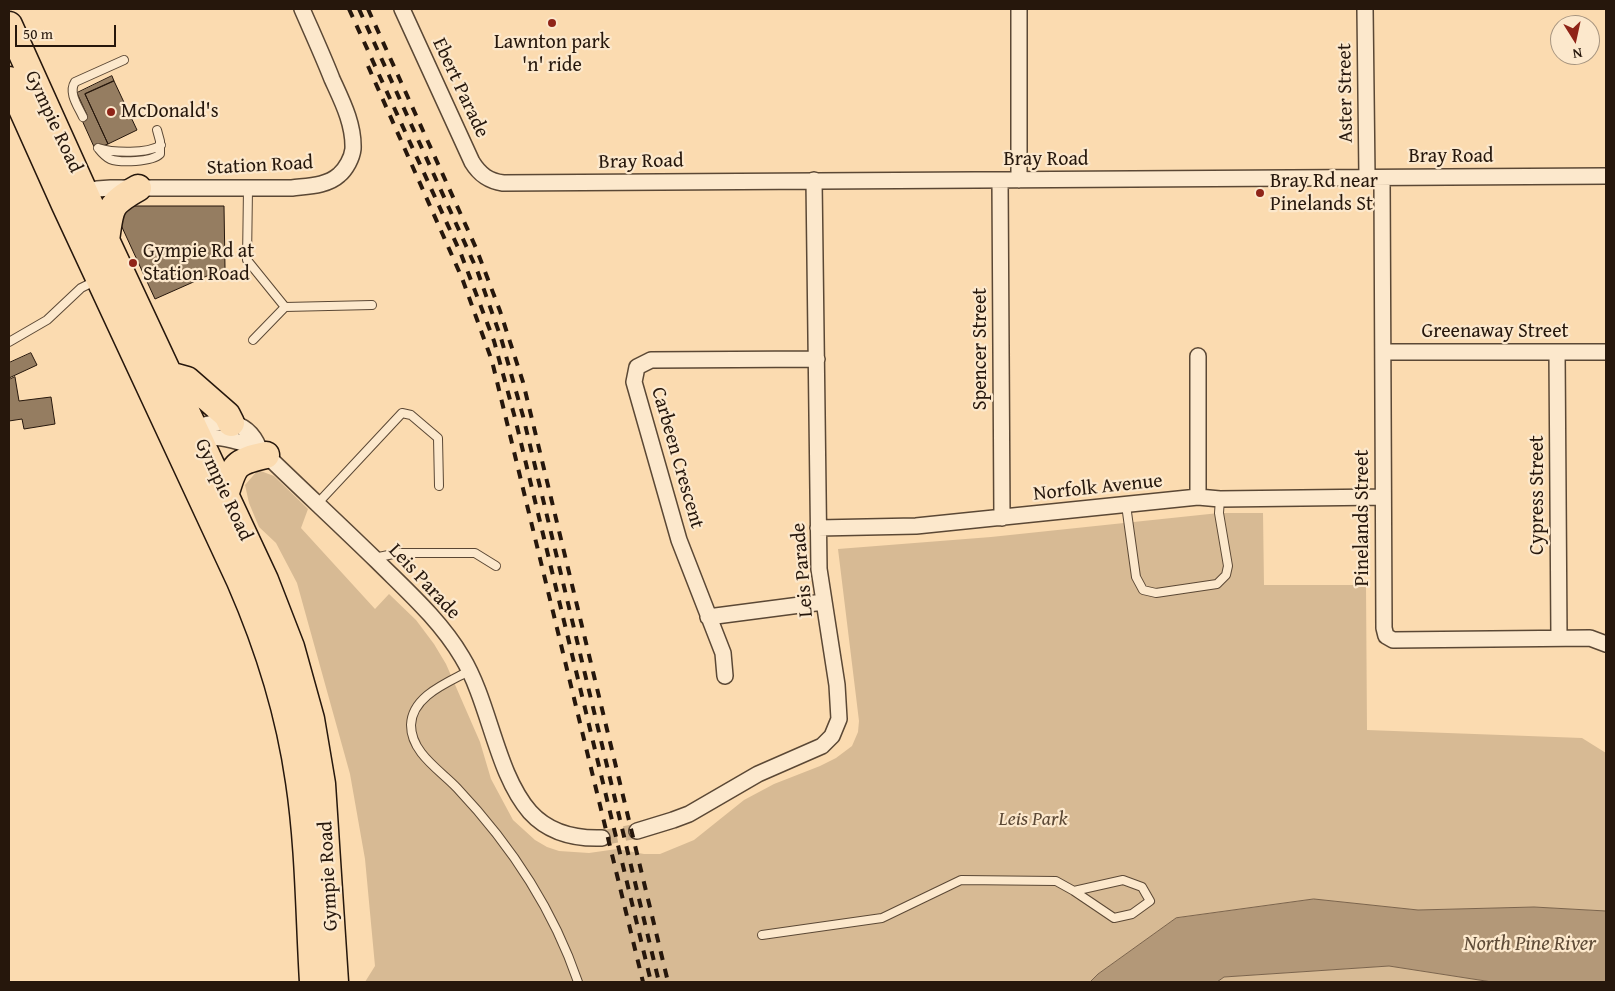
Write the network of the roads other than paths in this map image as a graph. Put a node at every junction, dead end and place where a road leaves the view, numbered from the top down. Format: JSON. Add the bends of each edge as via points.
{"nodes":[{"id":1,"x":302,"y":9,"type":"edge"},
{"id":2,"x":402,"y":9,"type":"edge"},
{"id":3,"x":1019,"y":9,"type":"edge"},
{"id":4,"x":1365,"y":9,"type":"edge"},
{"id":5,"x":9,"y":26,"type":"edge"},
{"id":6,"x":124,"y":60,"type":"dead end"},
{"id":7,"x":9,"y":80,"type":"edge"},
{"id":8,"x":83,"y":117,"type":"dead end"},
{"id":9,"x":157,"y":130,"type":"dead end"},
{"id":10,"x":98,"y":148,"type":"dead end"},
{"id":11,"x":1606,"y":176,"type":"edge"},
{"id":12,"x":1366,"y":177,"type":"junction"},
{"id":13,"x":1382,"y":178,"type":"junction"},
{"id":14,"x":487,"y":179,"type":"joint"},
{"id":15,"x":814,"y":180,"type":"junction"},
{"id":16,"x":1000,"y":180,"type":"junction"},
{"id":17,"x":1019,"y":180,"type":"junction"},
{"id":18,"x":138,"y":188,"type":"junction"},
{"id":19,"x":248,"y":189,"type":"junction"},
{"id":20,"x":75,"y":199,"type":"junction"},
{"id":21,"x":106,"y":240,"type":"junction"},
{"id":22,"x":99,"y":278,"type":"junction"},
{"id":23,"x":372,"y":305,"type":"dead end"},
{"id":24,"x":285,"y":306,"type":"junction"},
{"id":25,"x":253,"y":340,"type":"dead end"},
{"id":26,"x":9,"y":342,"type":"edge"},
{"id":27,"x":1383,"y":352,"type":"junction"},
{"id":28,"x":1557,"y":352,"type":"junction"},
{"id":29,"x":1606,"y":352,"type":"edge"},
{"id":30,"x":1198,"y":356,"type":"dead end"},
{"id":31,"x":817,"y":359,"type":"junction"},
{"id":32,"x":169,"y":375,"type":"junction"},
{"id":33,"x":231,"y":423,"type":"junction"},
{"id":34,"x":186,"y":438,"type":"junction"},
{"id":35,"x":263,"y":452,"type":"junction"},
{"id":36,"x":439,"y":486,"type":"dead end"},
{"id":37,"x":225,"y":496,"type":"junction"},
{"id":38,"x":1198,"y":497,"type":"junction"},
{"id":39,"x":1383,"y":497,"type":"junction"},
{"id":40,"x":1220,"y":499,"type":"junction"},
{"id":41,"x":317,"y":504,"type":"junction"},
{"id":42,"x":1126,"y":505,"type":"junction"},
{"id":43,"x":1002,"y":518,"type":"junction"},
{"id":44,"x":818,"y":528,"type":"junction"},
{"id":45,"x":374,"y":558,"type":"junction"},
{"id":46,"x":496,"y":566,"type":"dead end"},
{"id":47,"x":824,"y":602,"type":"junction"},
{"id":48,"x":708,"y":617,"type":"junction"},
{"id":49,"x":1559,"y":638,"type":"junction"},
{"id":50,"x":1606,"y":644,"type":"edge"},
{"id":51,"x":469,"y":671,"type":"junction"},
{"id":52,"x":725,"y":676,"type":"dead end"},
{"id":53,"x":637,"y":831,"type":"tunnel mouth"},
{"id":54,"x":602,"y":838,"type":"tunnel mouth"},
{"id":55,"x":1074,"y":891,"type":"junction"},
{"id":56,"x":762,"y":935,"type":"dead end"},
{"id":57,"x":313,"y":982,"type":"edge"},
{"id":58,"x":335,"y":982,"type":"edge"},
{"id":59,"x":578,"y":982,"type":"edge"}],
"edges":[{"from":1,"to":19,"type":"street","name":"Station Road","via":[[348,117],[353,151],[342,171],[330,181],[304,187]]},
{"from":2,"to":14,"type":"street","name":"Ebert Parade","via":[[472,162]]},
{"from":3,"to":17,"type":"street"},
{"from":4,"to":12,"type":"street","name":"Aster Street"},
{"from":5,"to":20,"type":"highway","name":"Gympie Road"},
{"from":6,"to":8,"type":"lane","via":[[75,82],[72,94]]},
{"from":7,"to":20,"type":"highway","name":"Gympie Road"},
{"from":9,"to":10,"type":"lane","via":[[160,145],[151,150]]},
{"from":11,"to":13,"type":"street","name":"Bray Road"},
{"from":12,"to":13,"type":"street","name":"Bray Road"},
{"from":12,"to":17,"type":"street","name":"Bray Road"},
{"from":13,"to":27,"type":"street","name":"Pinelands Street"},
{"from":14,"to":15,"type":"street","name":"Bray Road","via":[[508,184]]},
{"from":15,"to":16,"type":"street","name":"Bray Road"},
{"from":15,"to":31,"type":"street","name":"Leis Parade"},
{"from":16,"to":17,"type":"street","name":"Bray Road"},
{"from":16,"to":43,"type":"street","name":"Spencer Street"},
{"from":18,"to":19,"type":"street","name":"Station Road"},
{"from":18,"to":20,"type":"street","name":"Station Road","via":[[106,188]]},
{"from":18,"to":21,"type":"highway","via":[[113,206]]},
{"from":19,"to":24,"type":"lane","via":[[247,260]]},
{"from":20,"to":21,"type":"highway","name":"Gympie Road"},
{"from":20,"to":22,"type":"highway","name":"Gympie Road"},
{"from":21,"to":32,"type":"highway","name":"Gympie Road"},
{"from":22,"to":26,"type":"lane","via":[[81,288],[47,320]]},
{"from":22,"to":34,"type":"highway","name":"Gympie Road"},
{"from":23,"to":24,"type":"lane"},
{"from":24,"to":25,"type":"lane"},
{"from":27,"to":28,"type":"street","name":"Greenaway Street"},
{"from":27,"to":39,"type":"street","name":"Pinelands Street"},
{"from":28,"to":29,"type":"street","name":"Greenaway Street"},
{"from":28,"to":49,"type":"street","name":"Cypress Street"},
{"from":30,"to":38,"type":"street"},
{"from":31,"to":44,"type":"street","name":"Leis Parade"},
{"from":31,"to":48,"type":"street","name":"Carbeen Crescent","via":[[651,360],[637,367],[634,382],[679,540]]},
{"from":32,"to":33,"type":"highway","via":[[187,380],[227,414]]},
{"from":32,"to":34,"type":"highway","name":"Gympie Road"},
{"from":33,"to":34,"type":"street","via":[[212,423]]},
{"from":33,"to":35,"type":"street","name":"Leis Parade","via":[[254,437]]},
{"from":34,"to":35,"type":"street","name":"Leis Parade","via":[[225,438]]},
{"from":34,"to":37,"type":"highway","name":"Gympie Road"},
{"from":34,"to":57,"type":"highway","name":"Gympie Road","via":[[255,615],[283,700],[302,803]]},
{"from":35,"to":37,"type":"highway","via":[[237,464]]},
{"from":35,"to":41,"type":"street","name":"Leis Parade"},
{"from":36,"to":41,"type":"lane","via":[[438,438],[411,415],[402,413]]},
{"from":37,"to":58,"type":"highway","name":"Gympie Road","via":[[277,607],[311,719],[324,802]]},
{"from":38,"to":40,"type":"street","name":"Norfolk Avenue"},
{"from":38,"to":42,"type":"street","name":"Norfolk Avenue"},
{"from":39,"to":40,"type":"street","name":"Norfolk Avenue"},
{"from":39,"to":49,"type":"street","name":"Pinelands Street","via":[[1386,636],[1393,640]]},
{"from":40,"to":42,"type":"lane","via":[[1219,513],[1228,566],[1226,575],[1217,584],[1156,592],[1143,590],[1136,577]]},
{"from":41,"to":45,"type":"street","name":"Leis Parade"},
{"from":42,"to":43,"type":"street","name":"Norfolk Avenue"},
{"from":43,"to":44,"type":"street","name":"Norfolk Avenue","via":[[916,526]]},
{"from":44,"to":47,"type":"street","name":"Leis Parade"},
{"from":45,"to":46,"type":"lane","via":[[398,553],[474,553]]},
{"from":45,"to":51,"type":"street","name":"Leis Parade","via":[[434,619]]},
{"from":47,"to":48,"type":"street"},
{"from":47,"to":53,"type":"street","name":"Leis Parade","via":[[839,699],[840,719],[832,736],[822,746],[773,766],[689,814]]},
{"from":48,"to":52,"type":"street","name":"Carbeen Crescent","via":[[723,653]]},
{"from":49,"to":50,"type":"street","name":"Pinelands Street","via":[[1590,638]]},
{"from":51,"to":54,"type":"street","name":"Leis Parade","via":[[505,767],[530,812],[558,833]]},
{"from":51,"to":59,"type":"lane","via":[[430,693],[421,702],[412,719],[413,736],[418,748],[456,787],[520,866],[555,924]]},
{"from":55,"to":55,"type":"lane","via":[[1123,880],[1142,887],[1150,901],[1132,914],[1114,918]]},
{"from":55,"to":56,"type":"lane","via":[[1056,881],[961,880],[882,918]]}]}
